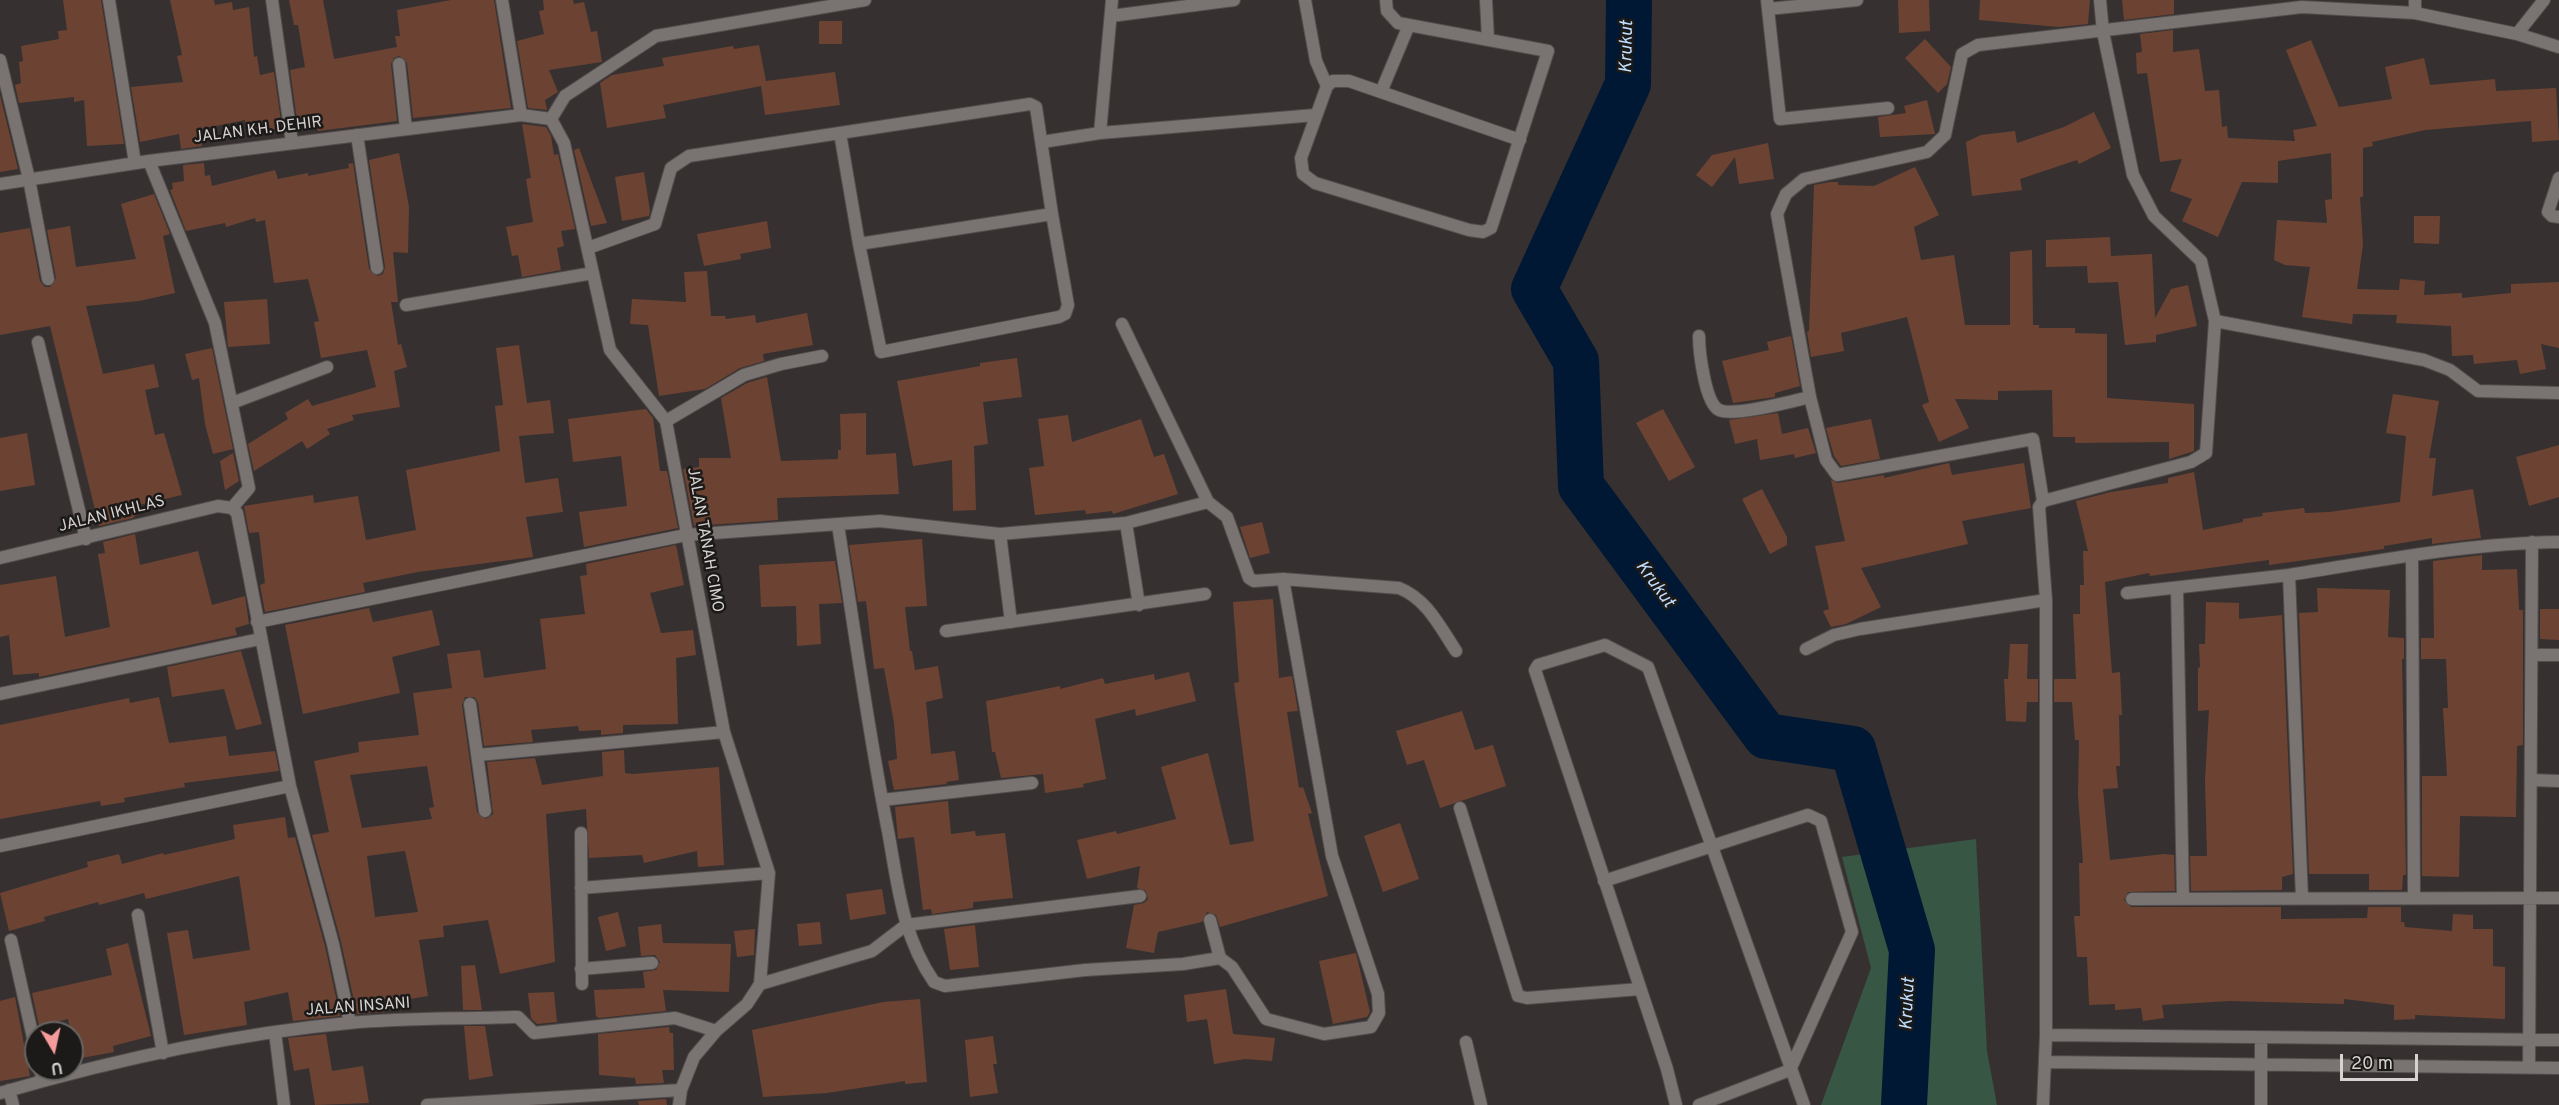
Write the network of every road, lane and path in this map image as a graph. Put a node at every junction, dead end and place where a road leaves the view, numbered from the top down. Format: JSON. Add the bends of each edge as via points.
{"nodes":[{"id":1,"x":109,"y":0,"type":"edge"},
{"id":2,"x":272,"y":0,"type":"edge"},
{"id":3,"x":502,"y":0,"type":"edge"},
{"id":4,"x":865,"y":0,"type":"edge"},
{"id":5,"x":1112,"y":0,"type":"edge"},
{"id":6,"x":1234,"y":0,"type":"edge"},
{"id":7,"x":1305,"y":0,"type":"edge"},
{"id":8,"x":1386,"y":0,"type":"edge"},
{"id":9,"x":1486,"y":0,"type":"edge"},
{"id":10,"x":1857,"y":0,"type":"edge"},
{"id":11,"x":2100,"y":0,"type":"edge"},
{"id":12,"x":2544,"y":0,"type":"edge"},
{"id":13,"x":1767,"y":5,"type":"edge"},
{"id":14,"x":2415,"y":6,"type":"edge"},
{"id":15,"x":1111,"y":16,"type":"junction"},
{"id":16,"x":1409,"y":25,"type":"junction"},
{"id":17,"x":2103,"y":32,"type":"junction"},
{"id":18,"x":2517,"y":34,"type":"junction"},
{"id":19,"x":1488,"y":39,"type":"junction"},
{"id":20,"x":2559,"y":47,"type":"edge"},
{"id":21,"x":0,"y":60,"type":"edge"},
{"id":22,"x":399,"y":64,"type":"dead end"},
{"id":23,"x":1327,"y":86,"type":"junction"},
{"id":24,"x":1381,"y":92,"type":"junction"},
{"id":25,"x":1888,"y":108,"type":"dead end"},
{"id":26,"x":521,"y":115,"type":"junction"},
{"id":27,"x":1315,"y":115,"type":"junction"},
{"id":28,"x":551,"y":119,"type":"junction"},
{"id":29,"x":406,"y":129,"type":"junction"},
{"id":30,"x":840,"y":133,"type":"junction"},
{"id":31,"x":1100,"y":133,"type":"junction"},
{"id":32,"x":357,"y":135,"type":"junction"},
{"id":33,"x":1520,"y":140,"type":"junction"},
{"id":34,"x":1042,"y":142,"type":"junction"},
{"id":35,"x":292,"y":143,"type":"junction"},
{"id":36,"x":150,"y":161,"type":"junction"},
{"id":37,"x":135,"y":164,"type":"junction"},
{"id":38,"x":2559,"y":178,"type":"edge"},
{"id":39,"x":29,"y":179,"type":"junction"},
{"id":40,"x":0,"y":184,"type":"edge"},
{"id":41,"x":1052,"y":214,"type":"junction"},
{"id":42,"x":2559,"y":217,"type":"edge"},
{"id":43,"x":859,"y":244,"type":"junction"},
{"id":44,"x":588,"y":248,"type":"junction"},
{"id":45,"x":377,"y":267,"type":"dead end"},
{"id":46,"x":593,"y":273,"type":"junction"},
{"id":47,"x":48,"y":279,"type":"dead end"},
{"id":48,"x":406,"y":305,"type":"dead end"},
{"id":49,"x":2214,"y":321,"type":"junction"},
{"id":50,"x":1122,"y":324,"type":"dead end"},
{"id":51,"x":1699,"y":336,"type":"dead end"},
{"id":52,"x":38,"y":342,"type":"dead end"},
{"id":53,"x":822,"y":356,"type":"dead end"},
{"id":54,"x":327,"y":366,"type":"dead end"},
{"id":55,"x":2559,"y":393,"type":"edge"},
{"id":56,"x":1810,"y":397,"type":"junction"},
{"id":57,"x":232,"y":403,"type":"junction"},
{"id":58,"x":666,"y":421,"type":"junction"},
{"id":59,"x":2043,"y":501,"type":"junction"},
{"id":60,"x":1208,"y":502,"type":"junction"},
{"id":61,"x":232,"y":508,"type":"junction"},
{"id":62,"x":1126,"y":523,"type":"junction"},
{"id":63,"x":838,"y":525,"type":"junction"},
{"id":64,"x":1000,"y":534,"type":"junction"},
{"id":65,"x":686,"y":535,"type":"junction"},
{"id":66,"x":86,"y":539,"type":"junction"},
{"id":67,"x":2532,"y":542,"type":"junction"},
{"id":68,"x":2559,"y":542,"type":"edge"},
{"id":69,"x":2412,"y":556,"type":"junction"},
{"id":70,"x":0,"y":558,"type":"edge"},
{"id":71,"x":2289,"y":576,"type":"junction"},
{"id":72,"x":1283,"y":579,"type":"junction"},
{"id":73,"x":2177,"y":589,"type":"junction"},
{"id":74,"x":2127,"y":593,"type":"dead end"},
{"id":75,"x":1205,"y":594,"type":"dead end"},
{"id":76,"x":2046,"y":600,"type":"junction"},
{"id":77,"x":1139,"y":605,"type":"junction"},
{"id":78,"x":257,"y":621,"type":"junction"},
{"id":79,"x":1011,"y":622,"type":"junction"},
{"id":80,"x":946,"y":632,"type":"dead end"},
{"id":81,"x":260,"y":639,"type":"junction"},
{"id":82,"x":1806,"y":649,"type":"dead end"},
{"id":83,"x":1456,"y":651,"type":"dead end"},
{"id":84,"x":2532,"y":655,"type":"junction"},
{"id":85,"x":2559,"y":655,"type":"edge"},
{"id":86,"x":0,"y":694,"type":"edge"},
{"id":87,"x":470,"y":704,"type":"dead end"},
{"id":88,"x":724,"y":732,"type":"junction"},
{"id":89,"x":478,"y":755,"type":"junction"},
{"id":90,"x":2531,"y":780,"type":"junction"},
{"id":91,"x":2559,"y":782,"type":"edge"},
{"id":92,"x":1032,"y":783,"type":"dead end"},
{"id":93,"x":290,"y":786,"type":"junction"},
{"id":94,"x":882,"y":800,"type":"junction"},
{"id":95,"x":1460,"y":808,"type":"dead end"},
{"id":96,"x":485,"y":811,"type":"dead end"},
{"id":97,"x":581,"y":833,"type":"dead end"},
{"id":98,"x":1710,"y":845,"type":"junction"},
{"id":99,"x":0,"y":846,"type":"edge"},
{"id":100,"x":769,"y":873,"type":"junction"},
{"id":101,"x":1604,"y":881,"type":"junction"},
{"id":102,"x":581,"y":888,"type":"junction"},
{"id":103,"x":1140,"y":896,"type":"dead end"},
{"id":104,"x":2414,"y":897,"type":"junction"},
{"id":105,"x":2529,"y":897,"type":"junction"},
{"id":106,"x":2302,"y":898,"type":"junction"},
{"id":107,"x":2559,"y":898,"type":"edge"},
{"id":108,"x":2132,"y":899,"type":"dead end"},
{"id":109,"x":2183,"y":899,"type":"junction"},
{"id":110,"x":138,"y":915,"type":"dead end"},
{"id":111,"x":1210,"y":920,"type":"dead end"},
{"id":112,"x":906,"y":925,"type":"junction"},
{"id":113,"x":11,"y":940,"type":"dead end"},
{"id":114,"x":1220,"y":958,"type":"junction"},
{"id":115,"x":652,"y":963,"type":"dead end"},
{"id":116,"x":581,"y":969,"type":"junction"},
{"id":117,"x":582,"y":984,"type":"dead end"},
{"id":118,"x":760,"y":984,"type":"junction"},
{"id":119,"x":1640,"y":989,"type":"junction"},
{"id":120,"x":29,"y":1021,"type":"edge"},
{"id":121,"x":350,"y":1023,"type":"junction"},
{"id":122,"x":716,"y":1031,"type":"junction"},
{"id":123,"x":275,"y":1032,"type":"junction"},
{"id":124,"x":2046,"y":1035,"type":"junction"},
{"id":125,"x":2261,"y":1038,"type":"junction"},
{"id":126,"x":2529,"y":1040,"type":"junction"},
{"id":127,"x":2559,"y":1040,"type":"edge"},
{"id":128,"x":1467,"y":1042,"type":"dead end"},
{"id":129,"x":163,"y":1053,"type":"junction"},
{"id":130,"x":2046,"y":1062,"type":"junction"},
{"id":131,"x":2261,"y":1066,"type":"junction"},
{"id":132,"x":84,"y":1067,"type":"edge"},
{"id":133,"x":2529,"y":1067,"type":"junction"},
{"id":134,"x":2559,"y":1068,"type":"edge"},
{"id":135,"x":1790,"y":1070,"type":"junction"},
{"id":136,"x":28,"y":1081,"type":"edge"},
{"id":137,"x":681,"y":1090,"type":"junction"},
{"id":138,"x":5,"y":1092,"type":"edge"},
{"id":139,"x":13,"y":1105,"type":"edge"},
{"id":140,"x":284,"y":1105,"type":"edge"},
{"id":141,"x":427,"y":1105,"type":"edge"},
{"id":142,"x":680,"y":1105,"type":"edge"},
{"id":143,"x":1481,"y":1105,"type":"edge"},
{"id":144,"x":1676,"y":1105,"type":"edge"},
{"id":145,"x":1700,"y":1105,"type":"edge"},
{"id":146,"x":1804,"y":1105,"type":"edge"},
{"id":147,"x":2043,"y":1105,"type":"edge"},
{"id":148,"x":2261,"y":1105,"type":"edge"}],
"edges":[{"from":1,"to":37,"type":"street"},
{"from":2,"to":35,"type":"street"},
{"from":3,"to":26,"type":"street"},
{"from":4,"to":28,"type":"street","via":[[656,36],[565,96]]},
{"from":5,"to":15,"type":"street"},
{"from":6,"to":15,"type":"street"},
{"from":7,"to":23,"type":"street","via":[[1316,61]]},
{"from":8,"to":16,"type":"street","via":[[1387,11],[1398,22]]},
{"from":9,"to":19,"type":"street"},
{"from":10,"to":13,"type":"street"},
{"from":11,"to":17,"type":"street"},
{"from":12,"to":18,"type":"street"},
{"from":13,"to":25,"type":"street","via":[[1780,119]]},
{"from":14,"to":17,"type":"street","via":[[2302,7]]},
{"from":14,"to":18,"type":"street"},
{"from":15,"to":31,"type":"street"},
{"from":16,"to":19,"type":"street"},
{"from":16,"to":24,"type":"street"},
{"from":17,"to":49,"type":"street","via":[[2133,175],[2154,216],[2202,261]]},
{"from":17,"to":56,"type":"street","via":[[1978,45],[1962,54],[1945,135],[1927,152],[1804,178],[1786,194],[1777,214]]},
{"from":18,"to":20,"type":"street"},
{"from":19,"to":33,"type":"street","via":[[1548,51]]},
{"from":21,"to":39,"type":"street"},
{"from":22,"to":29,"type":"street"},
{"from":23,"to":24,"type":"street","via":[[1333,81],[1349,81]]},
{"from":23,"to":27,"type":"street"},
{"from":24,"to":33,"type":"street"},
{"from":26,"to":28,"type":"street"},
{"from":26,"to":29,"type":"street","name":"JALAN KH. DEHIR"},
{"from":27,"to":31,"type":"street"},
{"from":27,"to":33,"type":"street","via":[[1301,158],[1303,174],[1315,183],[1483,232],[1491,228]]},
{"from":28,"to":44,"type":"street","name":"JALAN TANAH CIMO","via":[[564,143]]},
{"from":29,"to":32,"type":"street","name":"JALAN KH. DEHIR"},
{"from":30,"to":34,"type":"street","via":[[1034,104]]},
{"from":30,"to":43,"type":"street"},
{"from":30,"to":44,"type":"street","via":[[689,156],[670,168],[655,224]]},
{"from":31,"to":34,"type":"street"},
{"from":32,"to":35,"type":"street","name":"JALAN KH. DEHIR"},
{"from":32,"to":45,"type":"street"},
{"from":34,"to":41,"type":"street"},
{"from":35,"to":36,"type":"street","name":"JALAN KH. DEHIR"},
{"from":36,"to":37,"type":"street","name":"JALAN KH. DEHIR"},
{"from":36,"to":57,"type":"street","via":[[215,323]]},
{"from":37,"to":39,"type":"street","name":"JALAN KH. DEHIR"},
{"from":38,"to":42,"type":"street","via":[[2548,212]]},
{"from":39,"to":40,"type":"street","name":"JALAN KH. DEHIR"},
{"from":39,"to":47,"type":"street"},
{"from":41,"to":43,"type":"street"},
{"from":41,"to":43,"type":"street","via":[[1068,305],[1065,314],[885,353],[880,349]]},
{"from":44,"to":46,"type":"street","name":"JALAN TANAH CIMO"},
{"from":46,"to":48,"type":"street"},
{"from":46,"to":58,"type":"street","name":"JALAN TANAH CIMO","via":[[610,350]]},
{"from":49,"to":55,"type":"street","via":[[2424,360],[2450,370],[2478,391]]},
{"from":49,"to":59,"type":"street","via":[[2206,453],[2191,462]]},
{"from":50,"to":60,"type":"street"},
{"from":51,"to":56,"type":"street","via":[[1699,362],[1715,407],[1722,411],[1768,408]]},
{"from":52,"to":66,"type":"street"},
{"from":53,"to":58,"type":"street","via":[[744,375]]},
{"from":54,"to":57,"type":"street"},
{"from":56,"to":59,"type":"street","via":[[1826,460],[1837,475],[2033,439]]},
{"from":57,"to":61,"type":"street","via":[[249,488]]},
{"from":58,"to":65,"type":"street","name":"JALAN TANAH CIMO"},
{"from":59,"to":76,"type":"street","via":[[2039,507]]},
{"from":60,"to":62,"type":"street"},
{"from":60,"to":72,"type":"street","via":[[1227,517],[1249,578]]},
{"from":61,"to":66,"type":"street","name":"JALAN IKHLAS","via":[[218,506]]},
{"from":61,"to":78,"type":"street","via":[[237,513]]},
{"from":62,"to":64,"type":"street"},
{"from":62,"to":77,"type":"street"},
{"from":63,"to":64,"type":"street","via":[[880,521]]},
{"from":63,"to":65,"type":"street"},
{"from":63,"to":94,"type":"street"},
{"from":64,"to":79,"type":"street"},
{"from":65,"to":78,"type":"street"},
{"from":65,"to":88,"type":"street","name":"JALAN TANAH CIMO"},
{"from":66,"to":70,"type":"street","name":"JALAN IKHLAS"},
{"from":67,"to":68,"type":"street"},
{"from":67,"to":69,"type":"street"},
{"from":67,"to":84,"type":"street"},
{"from":69,"to":71,"type":"street"},
{"from":69,"to":104,"type":"street"},
{"from":71,"to":73,"type":"street"},
{"from":71,"to":106,"type":"street"},
{"from":72,"to":83,"type":"street","via":[[1399,588],[1424,604]]},
{"from":72,"to":114,"type":"street","via":[[1332,856],[1378,994],[1379,1013],[1371,1027],[1324,1034],[1271,1021],[1232,967]]},
{"from":73,"to":74,"type":"street"},
{"from":73,"to":109,"type":"street"},
{"from":75,"to":77,"type":"street"},
{"from":76,"to":82,"type":"street","via":[[1833,634]]},
{"from":76,"to":124,"type":"street"},
{"from":77,"to":79,"type":"street"},
{"from":78,"to":81,"type":"street"},
{"from":79,"to":80,"type":"street"},
{"from":81,"to":86,"type":"street"},
{"from":81,"to":93,"type":"street"},
{"from":84,"to":85,"type":"street"},
{"from":84,"to":90,"type":"street"},
{"from":87,"to":89,"type":"street"},
{"from":88,"to":89,"type":"street"},
{"from":88,"to":100,"type":"street","name":"JALAN TANAH CIMO"},
{"from":89,"to":96,"type":"street"},
{"from":90,"to":91,"type":"street"},
{"from":90,"to":105,"type":"street"},
{"from":92,"to":94,"type":"street"},
{"from":93,"to":99,"type":"street"},
{"from":93,"to":121,"type":"street"},
{"from":94,"to":112,"type":"street"},
{"from":95,"to":119,"type":"street","via":[[1518,996]]},
{"from":97,"to":102,"type":"street"},
{"from":98,"to":101,"type":"street"},
{"from":98,"to":101,"type":"street","via":[[1648,667],[1605,645],[1538,665],[1535,670]]},
{"from":98,"to":135,"type":"street"},
{"from":98,"to":135,"type":"street","via":[[1808,815],[1821,821],[1852,932]]},
{"from":100,"to":102,"type":"street"},
{"from":100,"to":118,"type":"street","name":"JALAN TANAH CIMO"},
{"from":101,"to":119,"type":"street"},
{"from":102,"to":116,"type":"street"},
{"from":103,"to":112,"type":"street"},
{"from":104,"to":105,"type":"street"},
{"from":104,"to":106,"type":"street"},
{"from":105,"to":107,"type":"street"},
{"from":105,"to":126,"type":"street"},
{"from":106,"to":109,"type":"street"},
{"from":108,"to":109,"type":"street"},
{"from":110,"to":129,"type":"street"},
{"from":111,"to":114,"type":"street"},
{"from":112,"to":114,"type":"street","via":[[915,953],[930,977],[945,986]]},
{"from":112,"to":118,"type":"street","via":[[872,951]]},
{"from":113,"to":120,"type":"street"},
{"from":115,"to":116,"type":"street"},
{"from":116,"to":117,"type":"street"},
{"from":118,"to":122,"type":"street","via":[[747,1005]]},
{"from":119,"to":144,"type":"street"},
{"from":121,"to":122,"type":"street","name":"JALAN INSANI","via":[[518,1017],[534,1033],[675,1018]]},
{"from":121,"to":123,"type":"street","name":"JALAN INSANI"},
{"from":122,"to":137,"type":"street","via":[[694,1057]]},
{"from":123,"to":129,"type":"street","name":"JALAN INSANI"},
{"from":123,"to":140,"type":"street"},
{"from":124,"to":125,"type":"street"},
{"from":124,"to":130,"type":"street"},
{"from":125,"to":126,"type":"street"},
{"from":125,"to":131,"type":"street"},
{"from":126,"to":127,"type":"street"},
{"from":126,"to":133,"type":"street"},
{"from":128,"to":143,"type":"street"},
{"from":129,"to":132,"type":"street","name":"JALAN INSANI"},
{"from":130,"to":131,"type":"street"},
{"from":130,"to":147,"type":"street"},
{"from":131,"to":133,"type":"street"},
{"from":131,"to":148,"type":"street"},
{"from":133,"to":134,"type":"street"},
{"from":135,"to":145,"type":"street"},
{"from":135,"to":146,"type":"street"},
{"from":136,"to":138,"type":"street","name":"JALAN INSANI"},
{"from":137,"to":141,"type":"street"},
{"from":137,"to":142,"type":"street"},
{"from":138,"to":139,"type":"street"}]}
